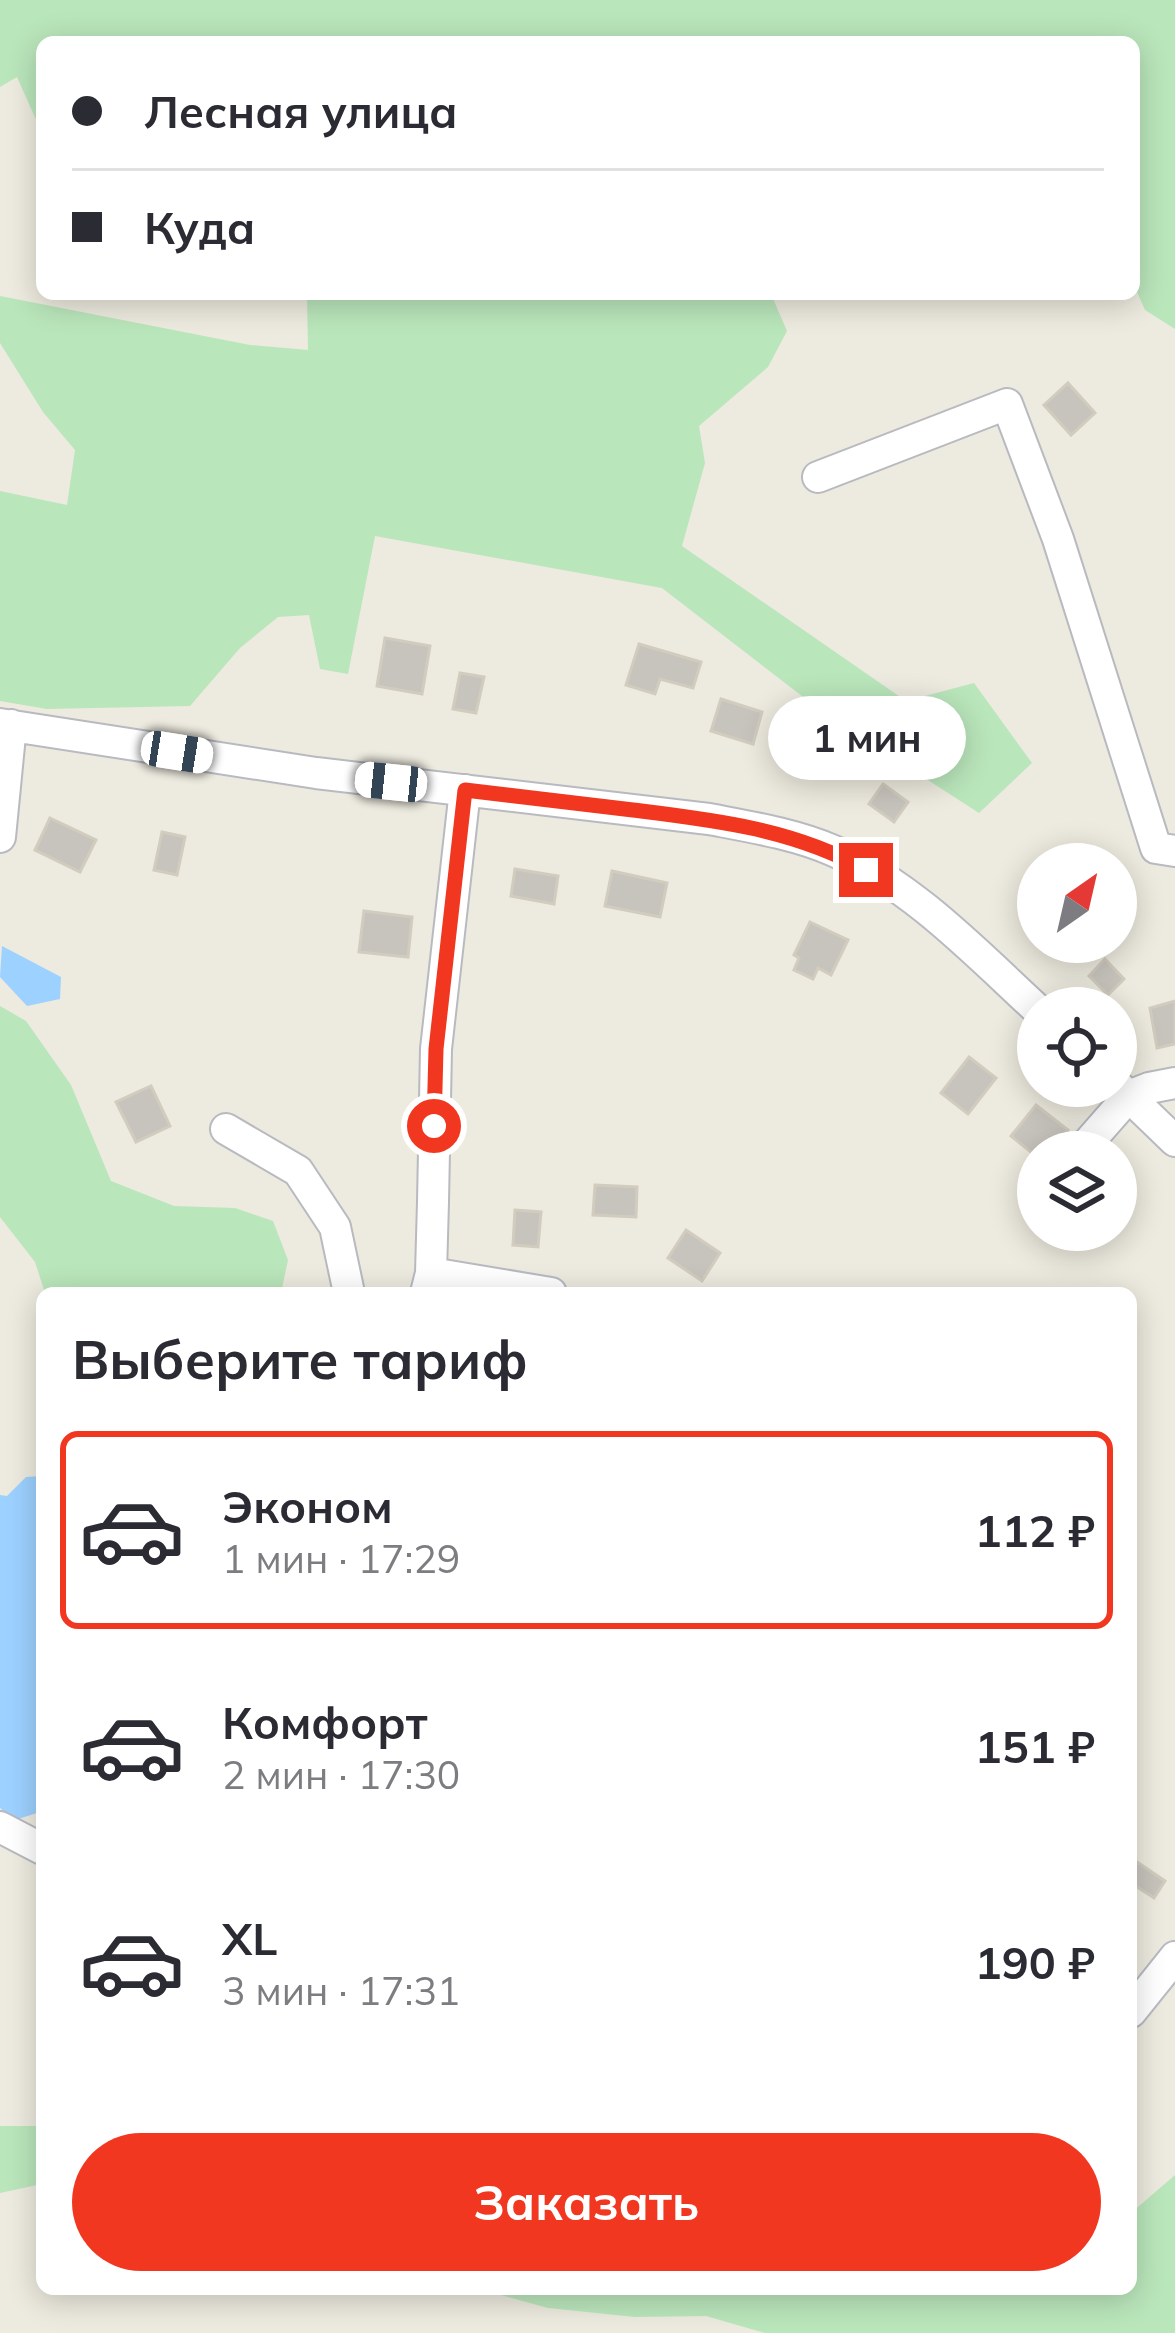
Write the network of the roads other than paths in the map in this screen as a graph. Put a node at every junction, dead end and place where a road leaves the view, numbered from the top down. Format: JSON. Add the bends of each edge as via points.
{"nodes":[{"id":1,"x":818,"y":477,"type":"dead end"},
{"id":2,"x":5,"y":724,"type":"edge"},
{"id":3,"x":465,"y":790,"type":"junction"},
{"id":4,"x":0,"y":837,"type":"edge"},
{"id":5,"x":1175,"y":851,"type":"edge"},
{"id":6,"x":1017,"y":991,"type":"edge"},
{"id":7,"x":1175,"y":1083,"type":"edge"},
{"id":8,"x":1137,"y":1089,"type":"edge"},
{"id":9,"x":1137,"y":1104,"type":"edge"},
{"id":10,"x":226,"y":1129,"type":"dead end"},
{"id":11,"x":1175,"y":1141,"type":"edge"},
{"id":12,"x":428,"y":1283,"type":"edge"},
{"id":13,"x":348,"y":1287,"type":"edge"},
{"id":14,"x":477,"y":1287,"type":"edge"},
{"id":15,"x":0,"y":1827,"type":"edge"},
{"id":16,"x":36,"y":1846,"type":"edge"},
{"id":17,"x":1175,"y":1957,"type":"edge"},
{"id":18,"x":1137,"y":2004,"type":"edge"}],
"edges":[{"from":1,"to":5,"type":"street","via":[[1006,404],[1058,538],[1156,848]]},
{"from":2,"to":3,"type":"street"},
{"from":2,"to":4,"type":"street"},
{"from":3,"to":6,"type":"street","via":[[709,819],[834,851],[898,888]]},
{"from":3,"to":12,"type":"street","via":[[436,1049]]},
{"from":7,"to":8,"type":"street"},
{"from":9,"to":11,"type":"street"},
{"from":10,"to":13,"type":"street","via":[[298,1171],[335,1227]]},
{"from":12,"to":14,"type":"street"},
{"from":15,"to":16,"type":"street"},
{"from":17,"to":18,"type":"street"}]}
